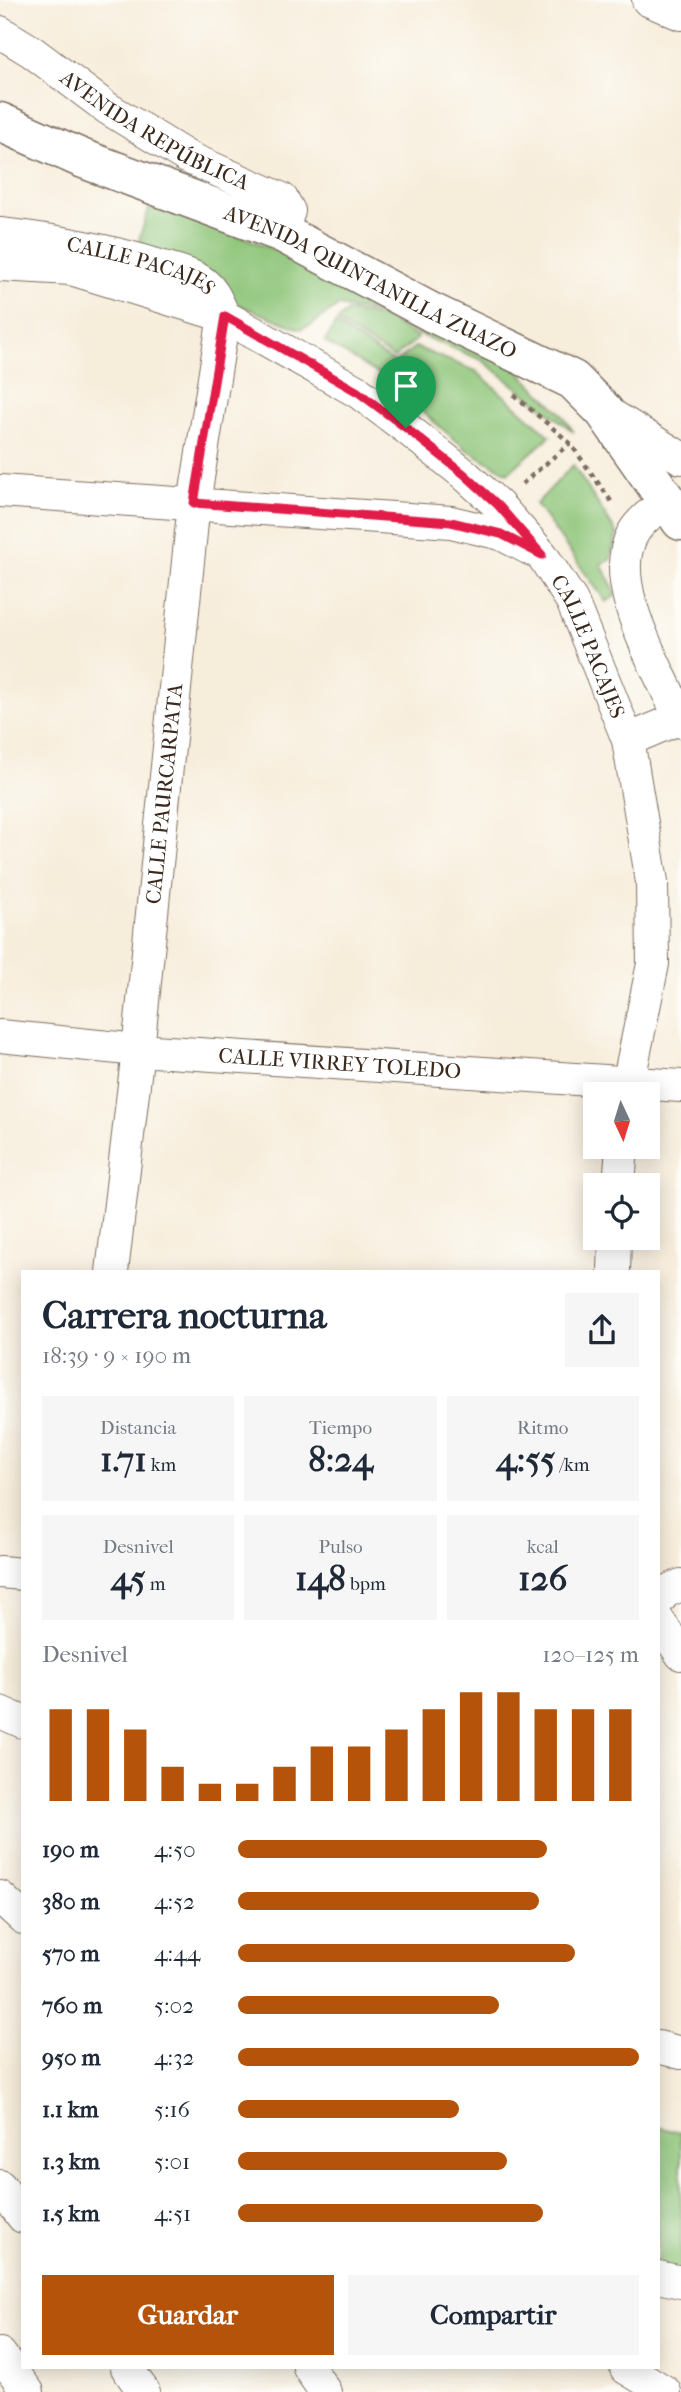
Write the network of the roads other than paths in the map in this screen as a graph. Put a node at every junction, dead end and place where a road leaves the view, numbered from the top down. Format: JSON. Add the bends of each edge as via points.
{"nodes":[{"id":1,"x":648,"y":0,"type":"edge"},
{"id":2,"x":681,"y":14,"type":"edge"},
{"id":3,"x":0,"y":33,"type":"edge"},
{"id":4,"x":0,"y":122,"type":"edge"},
{"id":5,"x":282,"y":233,"type":"junction"},
{"id":6,"x":0,"y":234,"type":"edge"},
{"id":7,"x":0,"y":265,"type":"edge"},
{"id":8,"x":225,"y":316,"type":"junction"},
{"id":9,"x":604,"y":411,"type":"junction"},
{"id":10,"x":681,"y":458,"type":"edge"},
{"id":11,"x":0,"y":491,"type":"edge"},
{"id":12,"x":194,"y":503,"type":"junction"},
{"id":13,"x":674,"y":511,"type":"edge"},
{"id":14,"x":542,"y":555,"type":"junction"},
{"id":15,"x":680,"y":720,"type":"edge"},
{"id":16,"x":628,"y":740,"type":"junction"},
{"id":17,"x":0,"y":1036,"type":"edge"},
{"id":18,"x":138,"y":1051,"type":"junction"},
{"id":19,"x":628,"y":1082,"type":"edge"},
{"id":20,"x":583,"y":1085,"type":"edge"},
{"id":21,"x":681,"y":1086,"type":"edge"},
{"id":22,"x":660,"y":1087,"type":"edge"},
{"id":23,"x":615,"y":1250,"type":"edge"},
{"id":24,"x":112,"y":1270,"type":"edge"},
{"id":25,"x":614,"y":1270,"type":"edge"},
{"id":26,"x":0,"y":1572,"type":"edge"},
{"id":27,"x":21,"y":1574,"type":"edge"},
{"id":28,"x":681,"y":1585,"type":"edge"},
{"id":29,"x":660,"y":1598,"type":"edge"},
{"id":30,"x":660,"y":1623,"type":"edge"},
{"id":31,"x":681,"y":1654,"type":"edge"},
{"id":32,"x":660,"y":1663,"type":"edge"},
{"id":33,"x":681,"y":1667,"type":"edge"},
{"id":34,"x":0,"y":1712,"type":"edge"},
{"id":35,"x":21,"y":1721,"type":"edge"},
{"id":36,"x":0,"y":1896,"type":"edge"},
{"id":37,"x":21,"y":1916,"type":"edge"},
{"id":38,"x":660,"y":2048,"type":"edge"},
{"id":39,"x":681,"y":2053,"type":"edge"},
{"id":40,"x":0,"y":2186,"type":"edge"},
{"id":41,"x":21,"y":2214,"type":"edge"},
{"id":42,"x":660,"y":2277,"type":"edge"},
{"id":43,"x":681,"y":2282,"type":"edge"},
{"id":44,"x":0,"y":2354,"type":"edge"},
{"id":45,"x":128,"y":2369,"type":"edge"},
{"id":46,"x":310,"y":2369,"type":"edge"},
{"id":47,"x":628,"y":2369,"type":"edge"},
{"id":48,"x":28,"y":2392,"type":"edge"},
{"id":49,"x":144,"y":2392,"type":"edge"},
{"id":50,"x":325,"y":2392,"type":"edge"},
{"id":51,"x":665,"y":2392,"type":"edge"}],
"edges":[{"from":1,"to":2,"type":"street"},
{"from":3,"to":5,"type":"street","name":"AVENIDA REPÚBLICA","via":[[187,157],[282,199],[289,211]]},
{"from":4,"to":5,"type":"street","name":"AVENIDA QUINTANILLA ZUAZO","via":[[81,158]]},
{"from":5,"to":9,"type":"street","name":"AVENIDA QUINTANILLA ZUAZO","via":[[573,380]]},
{"from":6,"to":8,"type":"street","name":"CALLE PACAJES","via":[[91,249],[176,271],[200,280],[214,293]]},
{"from":7,"to":8,"type":"street","via":[[71,269]]},
{"from":8,"to":12,"type":"street","name":"CALLE PAURCARPATA"},
{"from":8,"to":14,"type":"street","name":"CALLE PACAJES","via":[[358,392],[464,474]]},
{"from":9,"to":10,"type":"street"},
{"from":9,"to":13,"type":"street","name":"AVENIDA QUINTANILLA ZUAZO"},
{"from":11,"to":12,"type":"street"},
{"from":12,"to":14,"type":"street","via":[[451,522],[501,534]]},
{"from":12,"to":18,"type":"street","name":"CALLE PAURCARPATA"},
{"from":13,"to":15,"type":"street","via":[[648,515],[633,533],[623,568],[639,629]]},
{"from":14,"to":16,"type":"street","name":"CALLE PACAJES","via":[[572,601]]},
{"from":15,"to":16,"type":"street"},
{"from":16,"to":19,"type":"street","name":"CALLE PACAJES","via":[[652,882],[653,964]]},
{"from":17,"to":18,"type":"street","name":"CALLE VIRREY TOLEDO"},
{"from":18,"to":20,"type":"street","name":"CALLE VIRREY TOLEDO"},
{"from":18,"to":24,"type":"street","name":"CALLE PAURCARPATA"},
{"from":21,"to":22,"type":"street","name":"CALLE VIRREY TOLEDO"},
{"from":23,"to":25,"type":"street"},
{"from":26,"to":27,"type":"street"},
{"from":28,"to":29,"type":"street"},
{"from":30,"to":31,"type":"street"},
{"from":32,"to":33,"type":"street"},
{"from":34,"to":35,"type":"street"},
{"from":36,"to":37,"type":"street"},
{"from":38,"to":39,"type":"street"},
{"from":40,"to":41,"type":"street"},
{"from":42,"to":43,"type":"street"},
{"from":44,"to":48,"type":"street"},
{"from":45,"to":49,"type":"street"},
{"from":46,"to":50,"type":"street"},
{"from":47,"to":51,"type":"street"}]}
